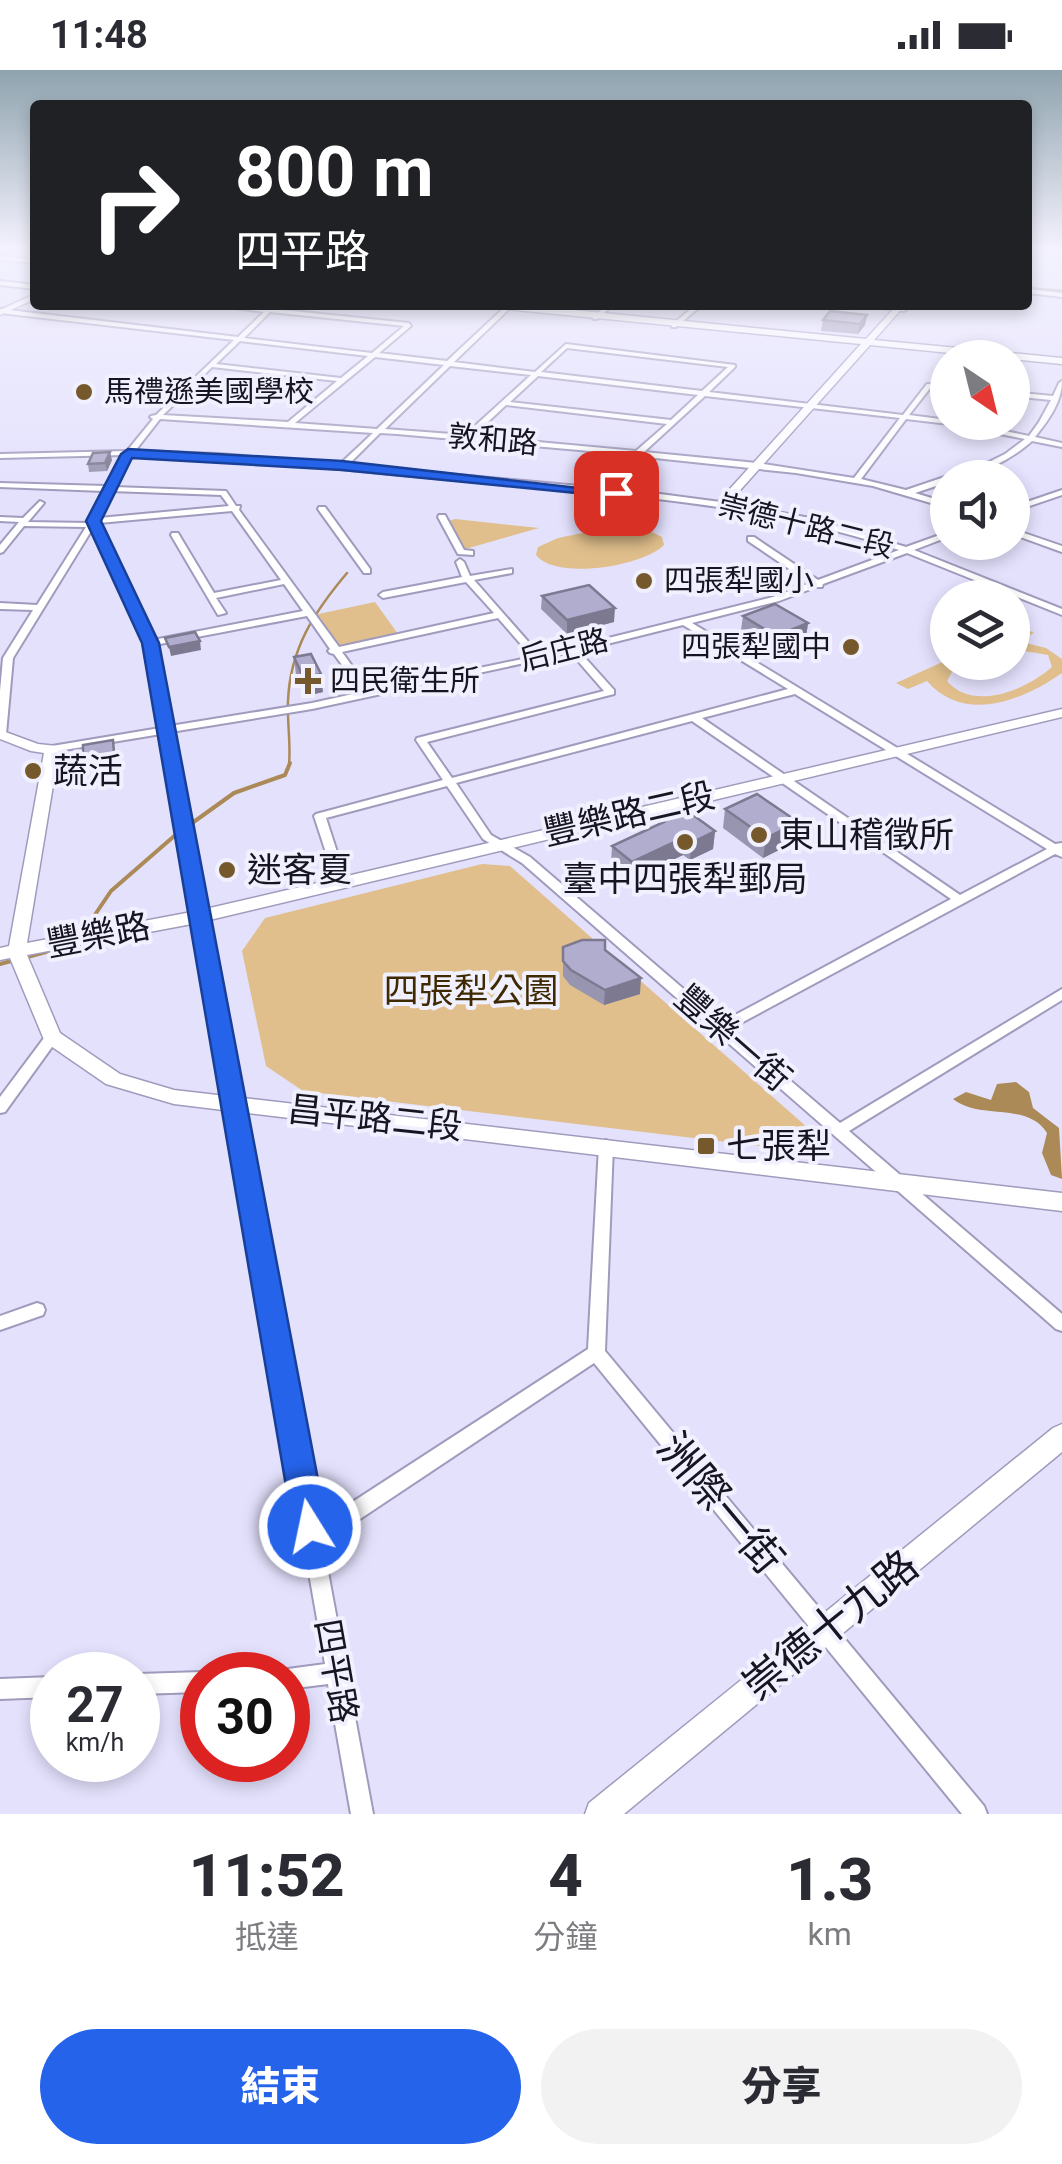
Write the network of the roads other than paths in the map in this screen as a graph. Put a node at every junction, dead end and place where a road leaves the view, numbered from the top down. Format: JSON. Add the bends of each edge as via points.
{"nodes":[{"id":1,"x":178,"y":331,"type":"edge"},
{"id":2,"x":244,"y":331,"type":"edge"},
{"id":3,"x":401,"y":331,"type":"edge"},
{"id":4,"x":481,"y":331,"type":"edge"},
{"id":5,"x":751,"y":331,"type":"edge"},
{"id":6,"x":884,"y":331,"type":"edge"},
{"id":7,"x":236,"y":338,"type":"junction"},
{"id":8,"x":868,"y":343,"type":"junction"},
{"id":9,"x":930,"y":351,"type":"edge"},
{"id":10,"x":376,"y":353,"type":"junction"},
{"id":11,"x":1030,"y":361,"type":"edge"},
{"id":12,"x":450,"y":362,"type":"junction"},
{"id":13,"x":1062,"y":363,"type":"edge"},
{"id":14,"x":210,"y":365,"type":"junction"},
{"id":15,"x":538,"y":371,"type":"junction"},
{"id":16,"x":343,"y":380,"type":"junction"},
{"id":17,"x":1062,"y":383,"type":"edge"},
{"id":18,"x":930,"y":385,"type":"edge"},
{"id":19,"x":706,"y":390,"type":"junction"},
{"id":20,"x":1030,"y":396,"type":"edge"},
{"id":21,"x":1056,"y":398,"type":"junction"},
{"id":22,"x":504,"y":403,"type":"junction"},
{"id":23,"x":816,"y":403,"type":"junction"},
{"id":24,"x":904,"y":416,"type":"junction"},
{"id":25,"x":153,"y":417,"type":"junction"},
{"id":26,"x":930,"y":419,"type":"edge"},
{"id":27,"x":672,"y":422,"type":"junction"},
{"id":28,"x":290,"y":424,"type":"junction"},
{"id":29,"x":380,"y":429,"type":"junction"},
{"id":30,"x":468,"y":437,"type":"junction"},
{"id":31,"x":1030,"y":438,"type":"edge"},
{"id":32,"x":1035,"y":439,"type":"junction"},
{"id":33,"x":1062,"y":445,"type":"edge"},
{"id":34,"x":128,"y":454,"type":"junction"},
{"id":35,"x":638,"y":454,"type":"junction"},
{"id":36,"x":0,"y":456,"type":"edge"},
{"id":37,"x":1002,"y":460,"type":"edge"},
{"id":38,"x":757,"y":465,"type":"junction"},
{"id":39,"x":342,"y":466,"type":"junction"},
{"id":40,"x":855,"y":482,"type":"junction"},
{"id":41,"x":930,"y":485,"type":"edge"},
{"id":42,"x":0,"y":486,"type":"edge"},
{"id":43,"x":106,"y":490,"type":"junction"},
{"id":44,"x":909,"y":492,"type":"junction"},
{"id":45,"x":1062,"y":492,"type":"edge"},
{"id":46,"x":930,"y":500,"type":"edge"},
{"id":47,"x":40,"y":503,"type":"dead end"},
{"id":48,"x":722,"y":504,"type":"junction"},
{"id":49,"x":1030,"y":504,"type":"edge"},
{"id":50,"x":236,"y":508,"type":"junction"},
{"id":51,"x":322,"y":509,"type":"dead end"},
{"id":52,"x":442,"y":516,"type":"dead end"},
{"id":53,"x":0,"y":519,"type":"edge"},
{"id":54,"x":24,"y":522,"type":"junction"},
{"id":55,"x":92,"y":523,"type":"junction"},
{"id":56,"x":175,"y":536,"type":"dead end"},
{"id":57,"x":1030,"y":538,"type":"edge"},
{"id":58,"x":751,"y":540,"type":"dead end"},
{"id":59,"x":930,"y":541,"type":"edge"},
{"id":60,"x":0,"y":550,"type":"edge"},
{"id":61,"x":904,"y":550,"type":"junction"},
{"id":62,"x":1062,"y":550,"type":"edge"},
{"id":63,"x":470,"y":553,"type":"dead end"},
{"id":64,"x":460,"y":562,"type":"dead end"},
{"id":65,"x":367,"y":571,"type":"dead end"},
{"id":66,"x":508,"y":571,"type":"dead end"},
{"id":67,"x":469,"y":579,"type":"junction"},
{"id":68,"x":286,"y":581,"type":"junction"},
{"id":69,"x":819,"y":585,"type":"junction"},
{"id":70,"x":383,"y":595,"type":"dead end"},
{"id":71,"x":211,"y":596,"type":"junction"},
{"id":72,"x":0,"y":606,"type":"edge"},
{"id":73,"x":40,"y":608,"type":"junction"},
{"id":74,"x":1062,"y":612,"type":"edge"},
{"id":75,"x":221,"y":613,"type":"dead end"},
{"id":76,"x":308,"y":613,"type":"junction"},
{"id":77,"x":500,"y":614,"type":"junction"},
{"id":78,"x":683,"y":621,"type":"junction"},
{"id":79,"x":150,"y":643,"type":"junction"},
{"id":80,"x":572,"y":648,"type":"junction"},
{"id":81,"x":333,"y":651,"type":"junction"},
{"id":82,"x":538,"y":658,"type":"junction"},
{"id":83,"x":2,"y":669,"type":"edge"},
{"id":84,"x":797,"y":690,"type":"junction"},
{"id":85,"x":368,"y":693,"type":"junction"},
{"id":86,"x":1062,"y":713,"type":"edge"},
{"id":87,"x":695,"y":718,"type":"junction"},
{"id":88,"x":168,"y":729,"type":"junction"},
{"id":89,"x":1,"y":734,"type":"edge"},
{"id":90,"x":52,"y":749,"type":"junction"},
{"id":91,"x":894,"y":751,"type":"junction"},
{"id":92,"x":782,"y":777,"type":"junction"},
{"id":93,"x":451,"y":783,"type":"junction"},
{"id":94,"x":503,"y":845,"type":"junction"},
{"id":95,"x":1060,"y":849,"type":"edge"},
{"id":96,"x":341,"y":883,"type":"junction"},
{"id":97,"x":960,"y":900,"type":"junction"},
{"id":98,"x":196,"y":917,"type":"junction"},
{"id":99,"x":8,"y":952,"type":"edge"},
{"id":100,"x":1062,"y":994,"type":"edge"},
{"id":101,"x":721,"y":1028,"type":"junction"},
{"id":102,"x":52,"y":1036,"type":"junction"},
{"id":103,"x":235,"y":1102,"type":"junction"},
{"id":104,"x":0,"y":1108,"type":"edge"},
{"id":105,"x":840,"y":1130,"type":"junction"},
{"id":106,"x":606,"y":1146,"type":"junction"},
{"id":107,"x":901,"y":1182,"type":"junction"},
{"id":108,"x":1062,"y":1202,"type":"edge"},
{"id":109,"x":37,"y":1310,"type":"dead end"},
{"id":110,"x":0,"y":1323,"type":"edge"},
{"id":111,"x":1062,"y":1324,"type":"edge"},
{"id":112,"x":596,"y":1353,"type":"junction"},
{"id":113,"x":1062,"y":1436,"type":"edge"},
{"id":114,"x":310,"y":1527,"type":"junction"},
{"id":115,"x":825,"y":1629,"type":"junction"},
{"id":116,"x":336,"y":1673,"type":"junction"},
{"id":117,"x":310,"y":1676,"type":"edge"},
{"id":118,"x":30,"y":1687,"type":"edge"},
{"id":119,"x":0,"y":1688,"type":"edge"},
{"id":120,"x":362,"y":1814,"type":"edge"},
{"id":121,"x":600,"y":1814,"type":"edge"},
{"id":122,"x":976,"y":1814,"type":"edge"}],
"edges":[{"from":1,"to":7,"type":"street"},
{"from":2,"to":7,"type":"street"},
{"from":3,"to":10,"type":"street"},
{"from":4,"to":12,"type":"street"},
{"from":5,"to":8,"type":"street"},
{"from":6,"to":8,"type":"street"},
{"from":7,"to":10,"type":"street"},
{"from":7,"to":14,"type":"street"},
{"from":8,"to":9,"type":"street"},
{"from":8,"to":13,"type":"street"},
{"from":8,"to":23,"type":"street"},
{"from":10,"to":12,"type":"street"},
{"from":10,"to":16,"type":"street"},
{"from":11,"to":13,"type":"street"},
{"from":12,"to":15,"type":"street"},
{"from":12,"to":29,"type":"street"},
{"from":14,"to":16,"type":"street"},
{"from":14,"to":25,"type":"street"},
{"from":15,"to":19,"type":"street"},
{"from":15,"to":19,"type":"street","via":[[570,346],[733,366]]},
{"from":15,"to":22,"type":"street"},
{"from":16,"to":28,"type":"street"},
{"from":17,"to":21,"type":"street"},
{"from":18,"to":24,"type":"street"},
{"from":19,"to":23,"type":"street"},
{"from":19,"to":27,"type":"street"},
{"from":20,"to":21,"type":"street"},
{"from":21,"to":32,"type":"street"},
{"from":22,"to":27,"type":"street"},
{"from":22,"to":30,"type":"street"},
{"from":23,"to":24,"type":"street"},
{"from":23,"to":38,"type":"street"},
{"from":24,"to":26,"type":"street"},
{"from":24,"to":40,"type":"street"},
{"from":25,"to":28,"type":"street","name":"敦和路"},
{"from":25,"to":34,"type":"street"},
{"from":27,"to":35,"type":"street"},
{"from":28,"to":29,"type":"street","name":"敦和路"},
{"from":29,"to":30,"type":"street","name":"敦和路"},
{"from":29,"to":39,"type":"street"},
{"from":30,"to":35,"type":"street","name":"敦和路"},
{"from":31,"to":32,"type":"street"},
{"from":32,"to":33,"type":"street"},
{"from":32,"to":37,"type":"street"},
{"from":34,"to":36,"type":"street","name":"崇德十路二段"},
{"from":34,"to":39,"type":"street","name":"崇德十路二段"},
{"from":34,"to":43,"type":"street"},
{"from":35,"to":38,"type":"street","name":"敦和路"},
{"from":38,"to":40,"type":"street","name":"敦和路"},
{"from":38,"to":48,"type":"street"},
{"from":39,"to":48,"type":"street","name":"崇德十路二段"},
{"from":40,"to":44,"type":"street","name":"敦和路"},
{"from":41,"to":44,"type":"street"},
{"from":42,"to":43,"type":"street"},
{"from":43,"to":50,"type":"street","via":[[224,494]]},
{"from":43,"to":55,"type":"street"},
{"from":44,"to":46,"type":"street","name":"敦和路"},
{"from":45,"to":49,"type":"street"},
{"from":47,"to":54,"type":"street"},
{"from":48,"to":61,"type":"street","name":"崇德十路二段"},
{"from":50,"to":55,"type":"street"},
{"from":50,"to":68,"type":"street"},
{"from":51,"to":65,"type":"street"},
{"from":52,"to":63,"type":"street","via":[[460,552]]},
{"from":53,"to":54,"type":"street"},
{"from":54,"to":55,"type":"street"},
{"from":54,"to":60,"type":"street"},
{"from":55,"to":73,"type":"street"},
{"from":55,"to":79,"type":"street","name":"四平路"},
{"from":56,"to":71,"type":"street"},
{"from":57,"to":62,"type":"street"},
{"from":58,"to":69,"type":"street"},
{"from":59,"to":61,"type":"street","name":"后庄路"},
{"from":61,"to":69,"type":"street","name":"后庄路"},
{"from":61,"to":74,"type":"street","name":"崇德十路二段"},
{"from":64,"to":67,"type":"street"},
{"from":66,"to":67,"type":"street"},
{"from":67,"to":70,"type":"street"},
{"from":67,"to":77,"type":"street"},
{"from":68,"to":71,"type":"street"},
{"from":68,"to":76,"type":"street"},
{"from":69,"to":78,"type":"street","name":"后庄路"},
{"from":71,"to":75,"type":"street"},
{"from":72,"to":73,"type":"street"},
{"from":73,"to":83,"type":"street"},
{"from":76,"to":79,"type":"street"},
{"from":76,"to":81,"type":"street"},
{"from":77,"to":81,"type":"street"},
{"from":77,"to":82,"type":"street"},
{"from":78,"to":80,"type":"street","name":"后庄路"},
{"from":78,"to":84,"type":"street"},
{"from":79,"to":88,"type":"street","name":"四平路"},
{"from":80,"to":82,"type":"street","name":"后庄路"},
{"from":80,"to":93,"type":"street","name":"豐樂一街","via":[[610,692],[422,740]]},
{"from":81,"to":85,"type":"street"},
{"from":82,"to":85,"type":"street","name":"后庄路"},
{"from":83,"to":89,"type":"street"},
{"from":84,"to":87,"type":"street"},
{"from":84,"to":91,"type":"street"},
{"from":85,"to":88,"type":"street","name":"后庄路"},
{"from":86,"to":91,"type":"street","name":"豐樂路二段"},
{"from":87,"to":92,"type":"street"},
{"from":87,"to":93,"type":"street"},
{"from":88,"to":90,"type":"street","name":"后庄路"},
{"from":88,"to":98,"type":"street","name":"四平路"},
{"from":89,"to":90,"type":"street"},
{"from":90,"to":99,"type":"street"},
{"from":91,"to":92,"type":"street","name":"豐樂路二段"},
{"from":91,"to":95,"type":"street"},
{"from":92,"to":94,"type":"street","name":"豐樂路二段"},
{"from":92,"to":97,"type":"street"},
{"from":93,"to":94,"type":"street","name":"豐樂一街","via":[[487,837]]},
{"from":93,"to":96,"type":"street","via":[[320,816]]},
{"from":94,"to":96,"type":"street","name":"豐樂路二段"},
{"from":94,"to":101,"type":"street","name":"豐樂一街"},
{"from":95,"to":97,"type":"street"},
{"from":96,"to":98,"type":"street","name":"豐樂路二段"},
{"from":97,"to":101,"type":"street"},
{"from":98,"to":99,"type":"street","name":"豐樂路"},
{"from":98,"to":103,"type":"street","name":"四平路"},
{"from":99,"to":102,"type":"street"},
{"from":100,"to":105,"type":"street"},
{"from":101,"to":105,"type":"street","name":"豐樂一街"},
{"from":102,"to":103,"type":"street","name":"昌平路二段","via":[[113,1078],[174,1097]]},
{"from":102,"to":104,"type":"street"},
{"from":103,"to":106,"type":"street","name":"昌平路二段"},
{"from":103,"to":114,"type":"street","name":"四平路"},
{"from":105,"to":107,"type":"street","name":"豐樂一街"},
{"from":106,"to":107,"type":"street","name":"昌平路二段"},
{"from":106,"to":112,"type":"street"},
{"from":107,"to":108,"type":"street","name":"昌平路二段"},
{"from":107,"to":111,"type":"street","name":"豐樂一街"},
{"from":109,"to":110,"type":"street"},
{"from":112,"to":114,"type":"street","via":[[340,1520]]},
{"from":112,"to":115,"type":"street","name":"洲際一街"},
{"from":113,"to":115,"type":"street","name":"崇德十九路"},
{"from":114,"to":116,"type":"street","name":"四平路"},
{"from":115,"to":121,"type":"street","name":"崇德十九路"},
{"from":115,"to":122,"type":"street","name":"洲際一街"},
{"from":116,"to":117,"type":"street"},
{"from":116,"to":120,"type":"street","name":"四平路"},
{"from":118,"to":119,"type":"street"}]}
